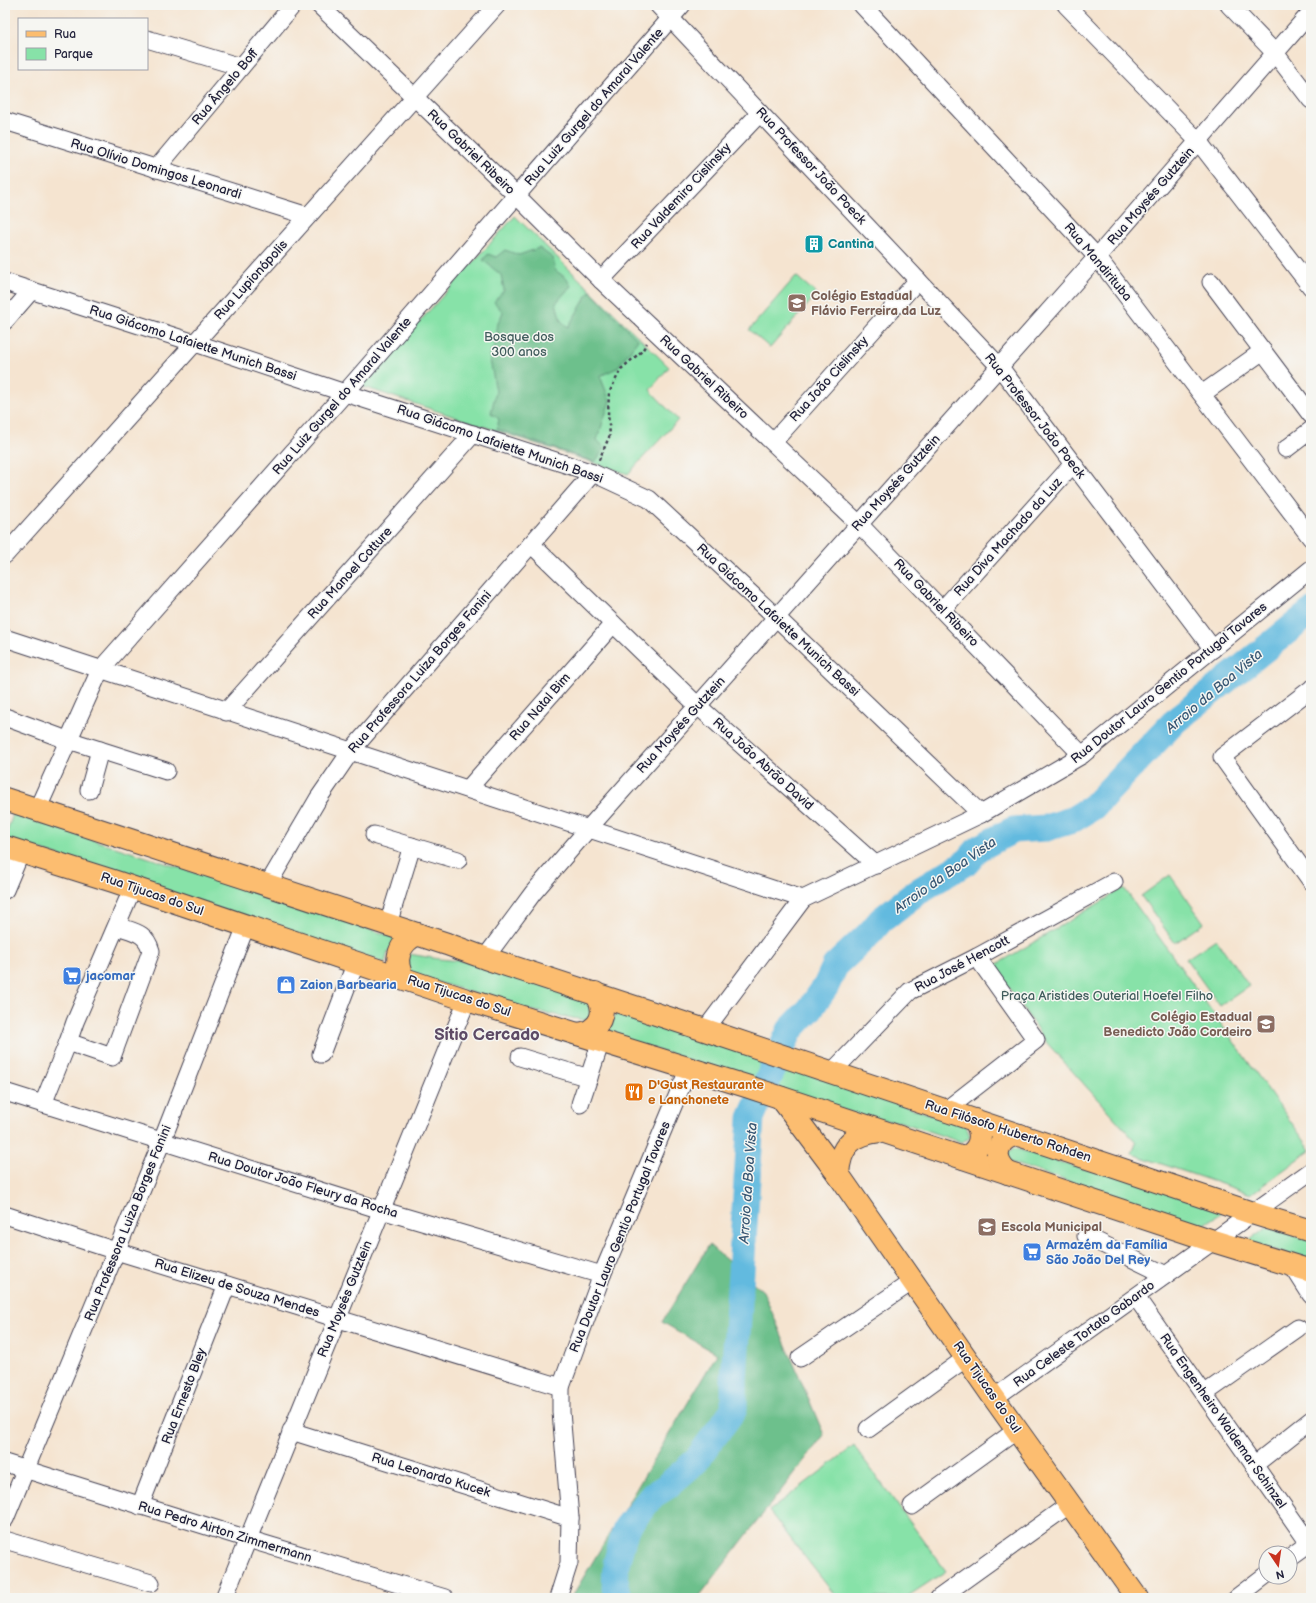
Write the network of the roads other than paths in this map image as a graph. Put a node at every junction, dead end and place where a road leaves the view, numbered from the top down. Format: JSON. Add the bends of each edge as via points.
{"nodes":[{"id":1,"x":293,"y":5,"type":"edge"},
{"id":2,"x":319,"y":5,"type":"edge"},
{"id":3,"x":497,"y":5,"type":"edge"},
{"id":4,"x":658,"y":5,"type":"edge"},
{"id":5,"x":862,"y":5,"type":"edge"},
{"id":6,"x":1066,"y":5,"type":"edge"},
{"id":7,"x":1229,"y":5,"type":"edge"},
{"id":8,"x":676,"y":11,"type":"edge"},
{"id":9,"x":1311,"y":12,"type":"edge"},
{"id":10,"x":148,"y":39,"type":"edge"},
{"id":11,"x":1275,"y":53,"type":"junction"},
{"id":12,"x":241,"y":67,"type":"junction"},
{"id":13,"x":414,"y":98,"type":"junction"},
{"id":14,"x":1311,"y":100,"type":"edge"},
{"id":15,"x":760,"y":112,"type":"junction"},
{"id":16,"x":5,"y":121,"type":"edge"},
{"id":17,"x":1198,"y":141,"type":"junction"},
{"id":18,"x":156,"y":169,"type":"junction"},
{"id":19,"x":517,"y":196,"type":"junction"},
{"id":20,"x":308,"y":216,"type":"junction"},
{"id":21,"x":1097,"y":257,"type":"junction"},
{"id":22,"x":601,"y":280,"type":"junction"},
{"id":23,"x":918,"y":280,"type":"junction"},
{"id":24,"x":5,"y":282,"type":"edge"},
{"id":25,"x":1211,"y":282,"type":"dead end"},
{"id":26,"x":1311,"y":287,"type":"edge"},
{"id":27,"x":31,"y":291,"type":"junction"},
{"id":28,"x":5,"y":321,"type":"edge"},
{"id":29,"x":195,"y":343,"type":"junction"},
{"id":30,"x":1263,"y":351,"type":"junction"},
{"id":31,"x":999,"y":366,"type":"junction"},
{"id":32,"x":345,"y":393,"type":"junction"},
{"id":33,"x":1202,"y":394,"type":"junction"},
{"id":34,"x":1311,"y":415,"type":"edge"},
{"id":35,"x":1311,"y":430,"type":"edge"},
{"id":36,"x":473,"y":434,"type":"junction"},
{"id":37,"x":773,"y":442,"type":"junction"},
{"id":38,"x":1286,"y":449,"type":"dead end"},
{"id":39,"x":1073,"y":464,"type":"junction"},
{"id":40,"x":593,"y":474,"type":"junction"},
{"id":41,"x":860,"y":524,"type":"junction"},
{"id":42,"x":1311,"y":538,"type":"edge"},
{"id":43,"x":531,"y":544,"type":"junction"},
{"id":44,"x":5,"y":555,"type":"edge"},
{"id":45,"x":1311,"y":569,"type":"edge"},
{"id":46,"x":942,"y":610,"type":"junction"},
{"id":47,"x":776,"y":617,"type":"junction"},
{"id":48,"x":613,"y":624,"type":"junction"},
{"id":49,"x":5,"y":638,"type":"edge"},
{"id":50,"x":1213,"y":649,"type":"junction"},
{"id":51,"x":100,"y":670,"type":"junction"},
{"id":52,"x":1311,"y":689,"type":"edge"},
{"id":53,"x":698,"y":706,"type":"junction"},
{"id":54,"x":226,"y":712,"type":"junction"},
{"id":55,"x":5,"y":717,"type":"edge"},
{"id":56,"x":68,"y":740,"type":"junction"},
{"id":57,"x":100,"y":750,"type":"junction"},
{"id":58,"x":351,"y":751,"type":"junction"},
{"id":59,"x":1082,"y":755,"type":"junction"},
{"id":60,"x":166,"y":771,"type":"dead end"},
{"id":61,"x":468,"y":789,"type":"junction"},
{"id":62,"x":89,"y":790,"type":"dead end"},
{"id":63,"x":5,"y":799,"type":"edge"},
{"id":64,"x":37,"y":810,"type":"junction"},
{"id":65,"x":982,"y":814,"type":"junction"},
{"id":66,"x":588,"y":829,"type":"junction"},
{"id":67,"x":374,"y":835,"type":"dead end"},
{"id":68,"x":412,"y":846,"type":"junction"},
{"id":69,"x":13,"y":849,"type":"edge"},
{"id":70,"x":458,"y":860,"type":"dead end"},
{"id":71,"x":876,"y":865,"type":"junction"},
{"id":72,"x":1311,"y":881,"type":"edge"},
{"id":73,"x":1114,"y":882,"type":"dead end"},
{"id":74,"x":267,"y":886,"type":"junction"},
{"id":75,"x":132,"y":887,"type":"junction"},
{"id":76,"x":5,"y":890,"type":"edge"},
{"id":77,"x":803,"y":899,"type":"junction"},
{"id":78,"x":388,"y":924,"type":"junction"},
{"id":79,"x":117,"y":926,"type":"junction"},
{"id":80,"x":246,"y":926,"type":"junction"},
{"id":81,"x":418,"y":934,"type":"junction"},
{"id":82,"x":977,"y":957,"type":"junction"},
{"id":83,"x":485,"y":958,"type":"junction"},
{"id":84,"x":356,"y":962,"type":"junction"},
{"id":85,"x":403,"y":978,"type":"junction"},
{"id":86,"x":595,"y":994,"type":"junction"},
{"id":87,"x":467,"y":1000,"type":"junction"},
{"id":88,"x":705,"y":1030,"type":"junction"},
{"id":89,"x":578,"y":1034,"type":"junction"},
{"id":90,"x":68,"y":1042,"type":"junction"},
{"id":91,"x":601,"y":1042,"type":"junction"},
{"id":92,"x":321,"y":1054,"type":"dead end"},
{"id":93,"x":520,"y":1057,"type":"dead end"},
{"id":94,"x":689,"y":1068,"type":"junction"},
{"id":95,"x":831,"y":1073,"type":"junction"},
{"id":96,"x":589,"y":1078,"type":"junction"},
{"id":97,"x":5,"y":1092,"type":"edge"},
{"id":98,"x":779,"y":1097,"type":"junction"},
{"id":99,"x":43,"y":1104,"type":"junction"},
{"id":100,"x":580,"y":1104,"type":"dead end"},
{"id":101,"x":946,"y":1110,"type":"junction"},
{"id":102,"x":974,"y":1120,"type":"junction"},
{"id":103,"x":880,"y":1130,"type":"junction"},
{"id":104,"x":1020,"y":1135,"type":"junction"},
{"id":105,"x":162,"y":1141,"type":"junction"},
{"id":106,"x":964,"y":1158,"type":"junction"},
{"id":107,"x":1311,"y":1171,"type":"edge"},
{"id":108,"x":1008,"y":1173,"type":"junction"},
{"id":109,"x":838,"y":1174,"type":"junction"},
{"id":110,"x":381,"y":1210,"type":"junction"},
{"id":111,"x":1252,"y":1213,"type":"junction"},
{"id":112,"x":5,"y":1215,"type":"edge"},
{"id":113,"x":1311,"y":1231,"type":"edge"},
{"id":114,"x":1086,"y":1236,"type":"dead end"},
{"id":115,"x":1213,"y":1241,"type":"junction"},
{"id":116,"x":116,"y":1251,"type":"junction"},
{"id":117,"x":1301,"y":1268,"type":"edge"},
{"id":118,"x":602,"y":1275,"type":"junction"},
{"id":119,"x":1166,"y":1275,"type":"junction"},
{"id":120,"x":913,"y":1282,"type":"junction"},
{"id":121,"x":227,"y":1285,"type":"junction"},
{"id":122,"x":1311,"y":1294,"type":"edge"},
{"id":123,"x":1136,"y":1297,"type":"junction"},
{"id":124,"x":337,"y":1319,"type":"junction"},
{"id":125,"x":1298,"y":1328,"type":"dead end"},
{"id":126,"x":800,"y":1358,"type":"dead end"},
{"id":127,"x":966,"y":1358,"type":"junction"},
{"id":128,"x":561,"y":1387,"type":"junction"},
{"id":129,"x":1204,"y":1394,"type":"junction"},
{"id":130,"x":994,"y":1398,"type":"junction"},
{"id":131,"x":1311,"y":1420,"type":"edge"},
{"id":132,"x":868,"y":1429,"type":"dead end"},
{"id":133,"x":1017,"y":1430,"type":"junction"},
{"id":134,"x":291,"y":1431,"type":"junction"},
{"id":135,"x":5,"y":1463,"type":"edge"},
{"id":136,"x":1254,"y":1465,"type":"junction"},
{"id":137,"x":26,"y":1470,"type":"junction"},
{"id":138,"x":1070,"y":1504,"type":"junction"},
{"id":139,"x":140,"y":1506,"type":"junction"},
{"id":140,"x":912,"y":1506,"type":"dead end"},
{"id":141,"x":570,"y":1518,"type":"junction"},
{"id":142,"x":5,"y":1519,"type":"edge"},
{"id":143,"x":248,"y":1539,"type":"junction"},
{"id":144,"x":5,"y":1540,"type":"edge"},
{"id":145,"x":1310,"y":1544,"type":"edge"},
{"id":146,"x":1298,"y":1552,"type":"edge"},
{"id":147,"x":1258,"y":1581,"type":"edge"},
{"id":148,"x":151,"y":1583,"type":"dead end"},
{"id":149,"x":224,"y":1598,"type":"edge"},
{"id":150,"x":445,"y":1598,"type":"edge"},
{"id":151,"x":558,"y":1598,"type":"edge"},
{"id":152,"x":939,"y":1598,"type":"edge"},
{"id":153,"x":1137,"y":1598,"type":"edge"},
{"id":154,"x":1236,"y":1598,"type":"edge"}],
"edges":[{"from":1,"to":12,"type":"street","name":"Rua Ângelo Boff"},
{"from":2,"to":13,"type":"street","name":"Rua Gabriel Ribeiro"},
{"from":3,"to":13,"type":"street","name":"Rua Lupionópolis"},
{"from":4,"to":8,"type":"street","name":"Rua Professor João Poeck"},
{"from":5,"to":21,"type":"street","name":"Rua Mandirituba"},
{"from":6,"to":17,"type":"street"},
{"from":7,"to":11,"type":"street"},
{"from":8,"to":15,"type":"street","name":"Rua Professor João Poeck"},
{"from":8,"to":19,"type":"street","name":"Rua Luiz Gurgel do Amaral Valente"},
{"from":9,"to":11,"type":"street","name":"Rua Moysés Gutztein"},
{"from":10,"to":12,"type":"street"},
{"from":11,"to":14,"type":"street"},
{"from":11,"to":17,"type":"street","name":"Rua Moysés Gutztein"},
{"from":12,"to":18,"type":"street","name":"Rua Ângelo Boff"},
{"from":13,"to":19,"type":"street","name":"Rua Gabriel Ribeiro"},
{"from":13,"to":20,"type":"street","name":"Rua Lupionópolis"},
{"from":15,"to":22,"type":"street","name":"Rua Valdemiro Cislinsky"},
{"from":15,"to":23,"type":"street","name":"Rua Professor João Poeck"},
{"from":16,"to":18,"type":"street","name":"Rua Olívio Domingos Leonardi"},
{"from":17,"to":21,"type":"street","name":"Rua Moysés Gutztein"},
{"from":17,"to":26,"type":"street"},
{"from":18,"to":20,"type":"street","name":"Rua Olívio Domingos Leonardi"},
{"from":19,"to":22,"type":"street","name":"Rua Gabriel Ribeiro"},
{"from":19,"to":32,"type":"street","name":"Rua Luiz Gurgel do Amaral Valente"},
{"from":20,"to":29,"type":"street","name":"Rua Lupionópolis"},
{"from":21,"to":31,"type":"street","name":"Rua Moysés Gutztein"},
{"from":21,"to":33,"type":"street","name":"Rua Mandirituba"},
{"from":22,"to":37,"type":"street","name":"Rua Gabriel Ribeiro"},
{"from":23,"to":31,"type":"street","name":"Rua Professor João Poeck"},
{"from":23,"to":37,"type":"street","name":"Rua João Cislinsky"},
{"from":24,"to":27,"type":"street","name":"Rua Giácomo Lafaiette Munich Bassi"},
{"from":25,"to":30,"type":"street"},
{"from":27,"to":28,"type":"street"},
{"from":27,"to":29,"type":"street","name":"Rua Giácomo Lafaiette Munich Bassi"},
{"from":29,"to":32,"type":"street","name":"Rua Giácomo Lafaiette Munich Bassi"},
{"from":29,"to":44,"type":"street","name":"Rua Lupionópolis"},
{"from":30,"to":33,"type":"street"},
{"from":30,"to":34,"type":"street"},
{"from":31,"to":39,"type":"street","name":"Rua Professor João Poeck"},
{"from":31,"to":41,"type":"street","name":"Rua Moysés Gutztein"},
{"from":32,"to":36,"type":"street","name":"Rua Giácomo Lafaiette Munich Bassi"},
{"from":32,"to":51,"type":"street","name":"Rua Luiz Gurgel do Amaral Valente"},
{"from":33,"to":42,"type":"street","name":"Rua Mandirituba"},
{"from":35,"to":38,"type":"street"},
{"from":36,"to":40,"type":"street","name":"Rua Giácomo Lafaiette Munich Bassi"},
{"from":36,"to":54,"type":"street","name":"Rua Manoel Cotture"},
{"from":37,"to":41,"type":"street","name":"Rua Gabriel Ribeiro"},
{"from":39,"to":46,"type":"street","name":"Rua Diva Machado da Luz"},
{"from":39,"to":50,"type":"street","name":"Rua Professor João Poeck"},
{"from":40,"to":43,"type":"street","name":"Rua Professora Luiza Borges Fanini"},
{"from":40,"to":47,"type":"street","name":"Rua Giácomo Lafaiette Munich Bassi","via":[[649,499]]},
{"from":41,"to":46,"type":"street","name":"Rua Gabriel Ribeiro"},
{"from":41,"to":47,"type":"street","name":"Rua Moysés Gutztein"},
{"from":43,"to":48,"type":"street","name":"Rua João Abrão David"},
{"from":43,"to":58,"type":"street","name":"Rua Professora Luiza Borges Fanini"},
{"from":45,"to":50,"type":"street","name":"Rua Doutor Lauro Gentio Portugal Tavares"},
{"from":46,"to":59,"type":"street","name":"Rua Gabriel Ribeiro"},
{"from":47,"to":53,"type":"street","name":"Rua Moysés Gutztein"},
{"from":47,"to":65,"type":"street","name":"Rua Giácomo Lafaiette Munich Bassi"},
{"from":48,"to":53,"type":"street","name":"Rua João Abrão David"},
{"from":48,"to":61,"type":"street","name":"Rua Natal Bim"},
{"from":49,"to":51,"type":"street"},
{"from":50,"to":59,"type":"street","name":"Rua Doutor Lauro Gentio Portugal Tavares"},
{"from":51,"to":54,"type":"street"},
{"from":51,"to":56,"type":"street","name":"Rua Luiz Gurgel do Amaral Valente"},
{"from":52,"to":72,"type":"street","via":[[1222,756]]},
{"from":53,"to":66,"type":"street","name":"Rua Moysés Gutztein"},
{"from":53,"to":71,"type":"street","name":"Rua João Abrão David"},
{"from":54,"to":58,"type":"street"},
{"from":55,"to":56,"type":"street"},
{"from":56,"to":57,"type":"street"},
{"from":56,"to":64,"type":"street","name":"Rua Luiz Gurgel do Amaral Valente"},
{"from":57,"to":60,"type":"street"},
{"from":57,"to":62,"type":"street"},
{"from":58,"to":61,"type":"street"},
{"from":58,"to":74,"type":"street","name":"Rua Professora Luiza Borges Fanini","via":[[318,799]]},
{"from":59,"to":65,"type":"street","name":"Rua Doutor Lauro Gentio Portugal Tavares"},
{"from":61,"to":66,"type":"street"},
{"from":63,"to":64,"type":"main road"},
{"from":64,"to":74,"type":"main road"},
{"from":65,"to":71,"type":"street","name":"Rua Doutor Lauro Gentio Portugal Tavares"},
{"from":66,"to":77,"type":"street"},
{"from":66,"to":83,"type":"street","name":"Rua Moysés Gutztein","via":[[533,893]]},
{"from":67,"to":68,"type":"street"},
{"from":68,"to":70,"type":"street"},
{"from":68,"to":78,"type":"street"},
{"from":69,"to":75,"type":"main road","name":"Rua Tijucas do Sul"},
{"from":69,"to":76,"type":"street"},
{"from":71,"to":77,"type":"street","name":"Rua Doutor Lauro Gentio Portugal Tavares"},
{"from":73,"to":82,"type":"street","name":"Rua José Hencott"},
{"from":74,"to":78,"type":"main road"},
{"from":75,"to":79,"type":"street"},
{"from":75,"to":80,"type":"main road","name":"Rua Tijucas do Sul"},
{"from":77,"to":88,"type":"street","name":"Rua Doutor Lauro Gentio Portugal Tavares"},
{"from":78,"to":81,"type":"main road"},
{"from":79,"to":90,"type":"street"},
{"from":79,"to":90,"type":"street","via":[[144,935],[151,951],[112,1056]]},
{"from":80,"to":84,"type":"main road","name":"Rua Tijucas do Sul"},
{"from":80,"to":105,"type":"street","name":"Rua Professora Luiza Borges Fanini"},
{"from":81,"to":83,"type":"main road"},
{"from":81,"to":85,"type":"main road","via":[[406,941],[398,953],[398,966]]},
{"from":82,"to":95,"type":"street","name":"Rua José Hencott","via":[[910,991]]},
{"from":82,"to":101,"type":"street","via":[[1036,1040]]},
{"from":83,"to":86,"type":"main road"},
{"from":84,"to":85,"type":"main road","name":"Rua Tijucas do Sul"},
{"from":84,"to":92,"type":"street"},
{"from":85,"to":87,"type":"main road","name":"Rua Tijucas do Sul"},
{"from":86,"to":88,"type":"main road"},
{"from":86,"to":89,"type":"main road","via":[[601,1005],[601,1018],[592,1030]]},
{"from":87,"to":89,"type":"main road","name":"Rua Tijucas do Sul"},
{"from":87,"to":110,"type":"street","name":"Rua Moysés Gutztein"},
{"from":88,"to":95,"type":"main road","name":"Rua Filósofo Huberto Rohden"},
{"from":89,"to":91,"type":"main road","name":"Rua Tijucas do Sul"},
{"from":90,"to":99,"type":"street"},
{"from":91,"to":94,"type":"main road","name":"Rua Tijucas do Sul"},
{"from":91,"to":96,"type":"street"},
{"from":93,"to":96,"type":"street"},
{"from":94,"to":98,"type":"main road","name":"Rua Tijucas do Sul"},
{"from":94,"to":118,"type":"street","name":"Rua Doutor Lauro Gentio Portugal Tavares"},
{"from":95,"to":101,"type":"main road","name":"Rua Filósofo Huberto Rohden"},
{"from":96,"to":100,"type":"street"},
{"from":97,"to":99,"type":"street","name":"Rua Doutor João Fleury da Rocha"},
{"from":98,"to":103,"type":"main road"},
{"from":98,"to":109,"type":"main road","name":"Rua Tijucas do Sul"},
{"from":99,"to":105,"type":"street","name":"Rua Doutor João Fleury da Rocha"},
{"from":101,"to":102,"type":"main road","name":"Rua Filósofo Huberto Rohden"},
{"from":102,"to":104,"type":"main road","name":"Rua Filósofo Huberto Rohden"},
{"from":102,"to":106,"type":"main road","via":[[980,1130],[980,1142],[974,1152]]},
{"from":103,"to":106,"type":"main road"},
{"from":103,"to":109,"type":"main road","via":[[866,1132],[854,1138],[844,1148]]},
{"from":104,"to":108,"type":"main road","via":[[1008,1137],[1000,1146],[999,1164]]},
{"from":104,"to":111,"type":"main road","name":"Rua Filósofo Huberto Rohden"},
{"from":105,"to":110,"type":"street","name":"Rua Doutor João Fleury da Rocha"},
{"from":105,"to":116,"type":"street","name":"Rua Professora Luiza Borges Fanini"},
{"from":106,"to":108,"type":"main road"},
{"from":107,"to":111,"type":"street","name":"Rua Celeste Tortato Gabardo"},
{"from":108,"to":115,"type":"main road"},
{"from":109,"to":120,"type":"main road","name":"Rua Tijucas do Sul"},
{"from":110,"to":118,"type":"street","name":"Rua Doutor João Fleury da Rocha"},
{"from":110,"to":124,"type":"street","name":"Rua Moysés Gutztein"},
{"from":111,"to":113,"type":"main road","name":"Rua Filósofo Huberto Rohden"},
{"from":111,"to":115,"type":"street","name":"Rua Celeste Tortato Gabardo"},
{"from":112,"to":116,"type":"street","name":"Rua Elizeu de Souza Mendes"},
{"from":114,"to":119,"type":"street"},
{"from":115,"to":117,"type":"main road"},
{"from":115,"to":119,"type":"street","name":"Rua Celeste Tortato Gabardo"},
{"from":116,"to":121,"type":"street","name":"Rua Elizeu de Souza Mendes"},
{"from":116,"to":137,"type":"street","name":"Rua Professora Luiza Borges Fanini"},
{"from":117,"to":122,"type":"street"},
{"from":118,"to":128,"type":"street","name":"Rua Doutor Lauro Gentio Portugal Tavares"},
{"from":119,"to":123,"type":"street","name":"Rua Celeste Tortato Gabardo"},
{"from":120,"to":126,"type":"street"},
{"from":120,"to":127,"type":"main road","name":"Rua Tijucas do Sul"},
{"from":121,"to":124,"type":"street","name":"Rua Elizeu de Souza Mendes"},
{"from":121,"to":139,"type":"street","name":"Rua Ernesto Bley"},
{"from":123,"to":129,"type":"street","name":"Rua Engenheiro Waldemar Schinzel"},
{"from":123,"to":130,"type":"street","name":"Rua Celeste Tortato Gabardo"},
{"from":124,"to":128,"type":"street","name":"Rua Elizeu de Souza Mendes"},
{"from":124,"to":134,"type":"street","name":"Rua Moysés Gutztein"},
{"from":125,"to":129,"type":"street"},
{"from":127,"to":130,"type":"main road","name":"Rua Tijucas do Sul"},
{"from":127,"to":132,"type":"street"},
{"from":128,"to":141,"type":"street","name":"Rua Doutor Lauro Gentio Portugal Tavares"},
{"from":129,"to":136,"type":"street","name":"Rua Engenheiro Waldemar Schinzel"},
{"from":130,"to":133,"type":"main road","name":"Rua Tijucas do Sul"},
{"from":131,"to":136,"type":"street"},
{"from":133,"to":138,"type":"main road","name":"Rua Tijucas do Sul"},
{"from":133,"to":140,"type":"street"},
{"from":134,"to":141,"type":"street","name":"Rua Leonardo Kucek"},
{"from":134,"to":143,"type":"street","name":"Rua Moysés Gutztein"},
{"from":135,"to":137,"type":"street","name":"Rua Pedro Airton Zimmermann"},
{"from":136,"to":145,"type":"street","name":"Rua Engenheiro Waldemar Schinzel"},
{"from":137,"to":139,"type":"street","name":"Rua Pedro Airton Zimmermann"},
{"from":137,"to":142,"type":"street","name":"Rua Professora Luiza Borges Fanini"},
{"from":138,"to":152,"type":"street"},
{"from":138,"to":153,"type":"main road","name":"Rua Tijucas do Sul"},
{"from":139,"to":143,"type":"street","name":"Rua Pedro Airton Zimmermann"},
{"from":141,"to":151,"type":"street","name":"Rua Doutor Lauro Gentio Portugal Tavares","via":[[569,1563]]},
{"from":143,"to":149,"type":"street","name":"Rua Moysés Gutztein"},
{"from":143,"to":150,"type":"street","name":"Rua Pedro Airton Zimmermann"},
{"from":144,"to":148,"type":"street"},
{"from":145,"to":146,"type":"street"},
{"from":147,"to":154,"type":"street"}]}
